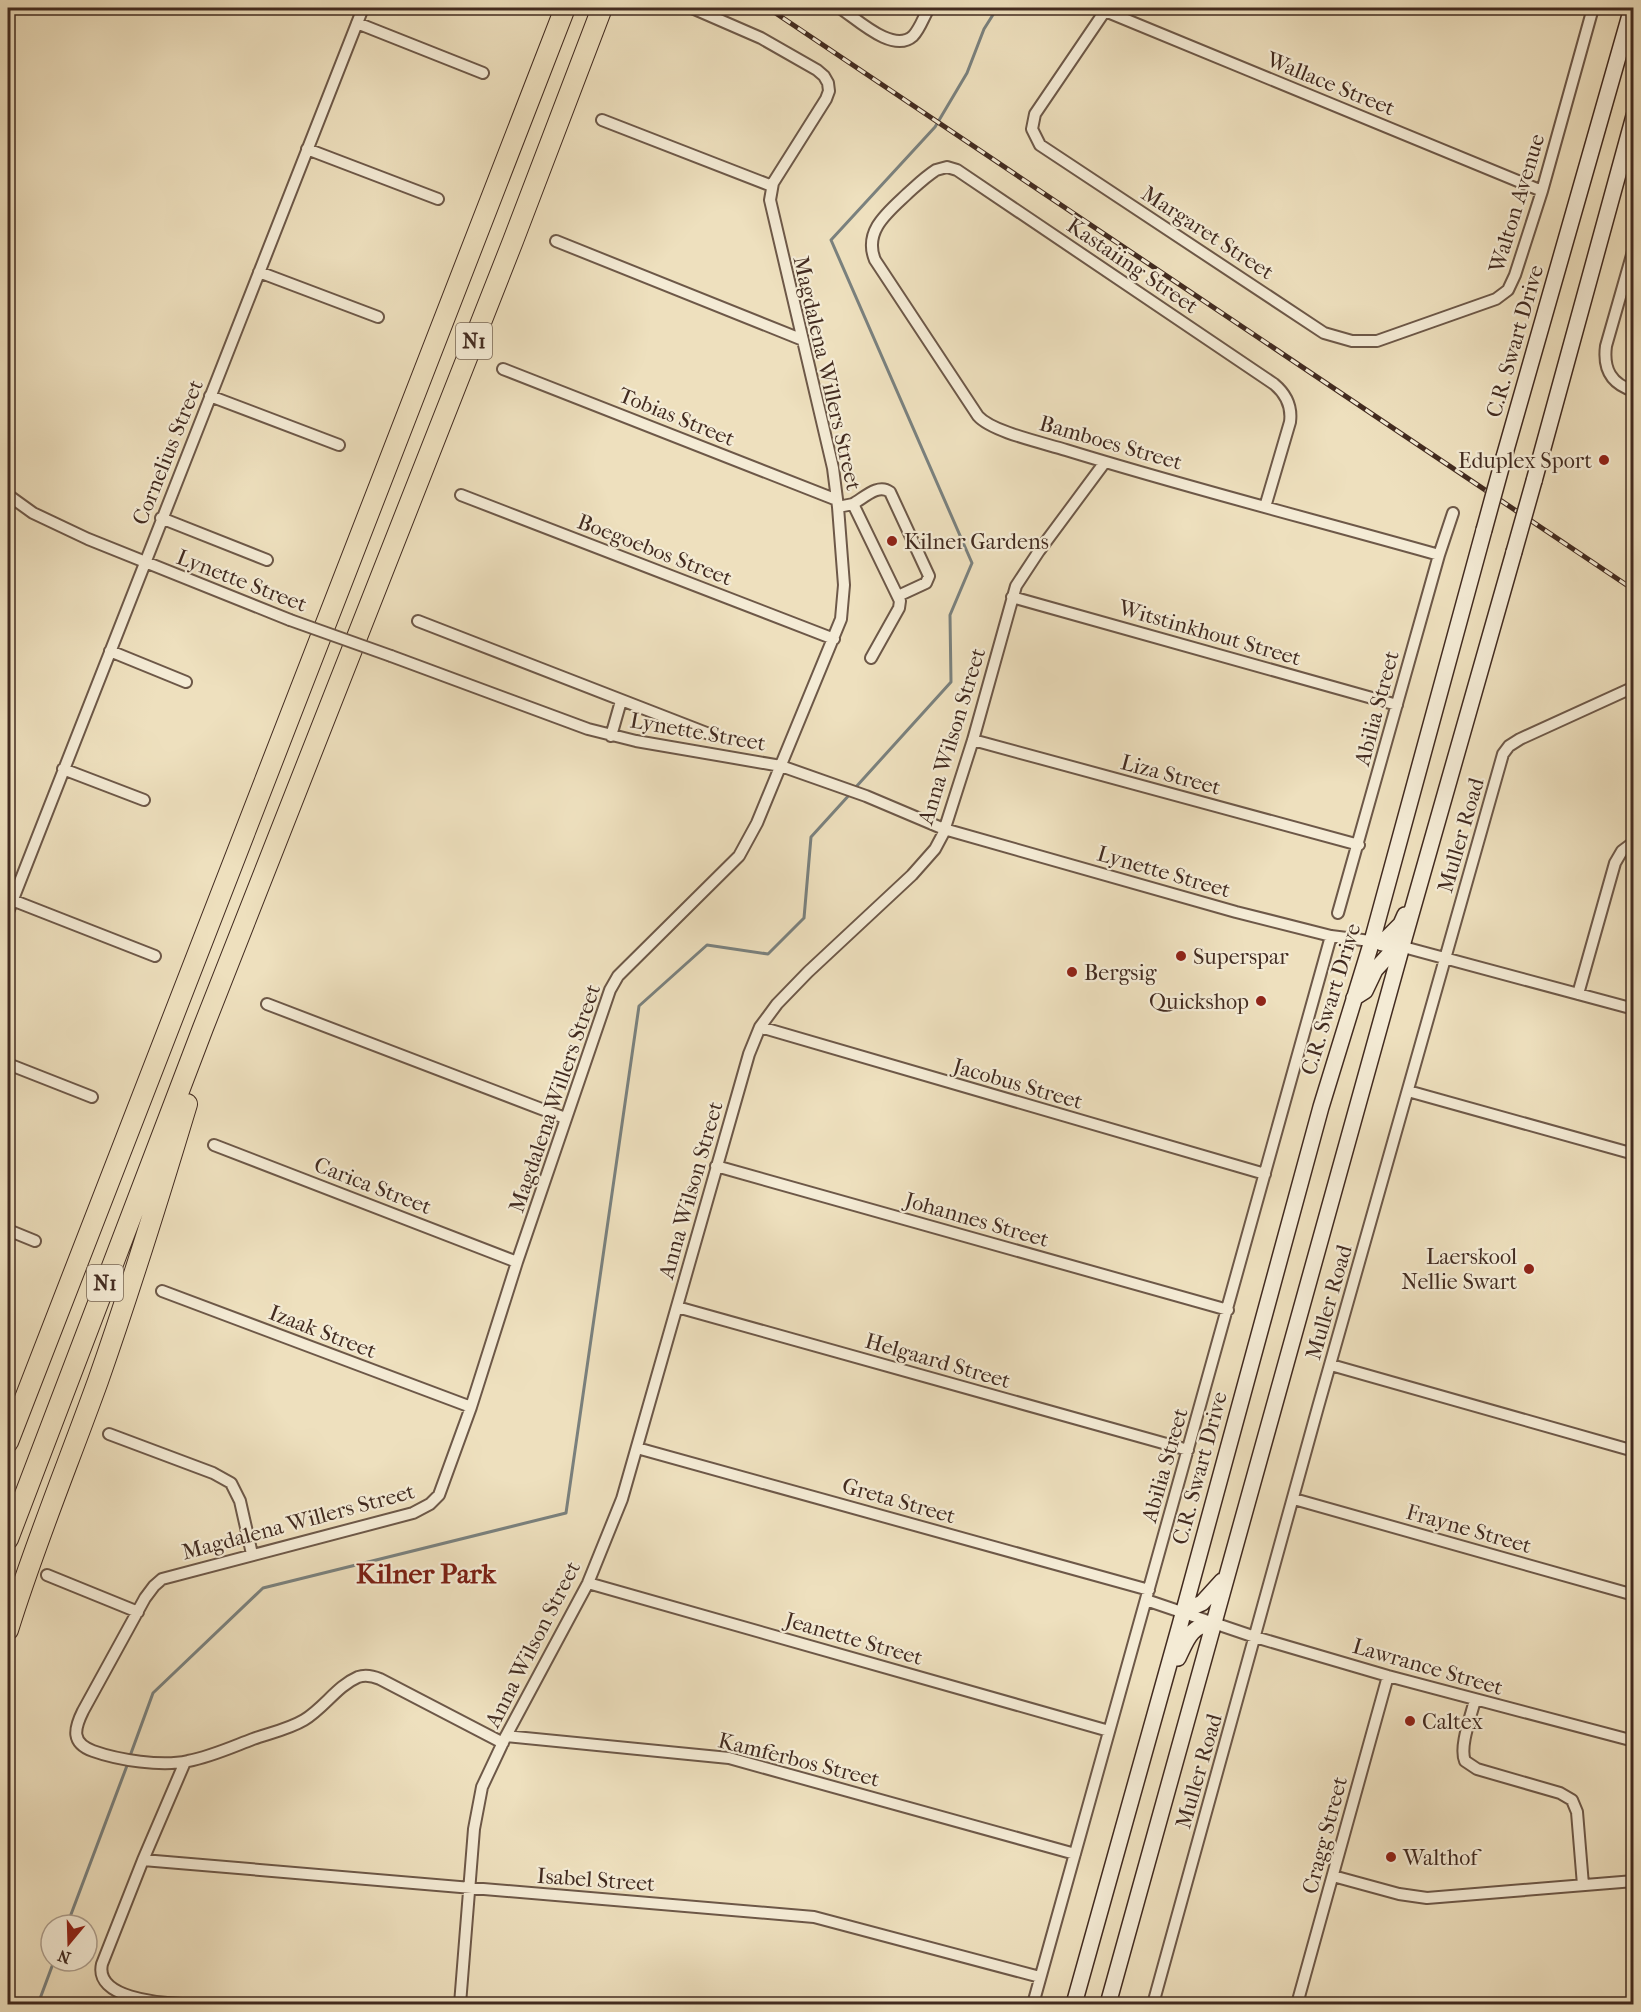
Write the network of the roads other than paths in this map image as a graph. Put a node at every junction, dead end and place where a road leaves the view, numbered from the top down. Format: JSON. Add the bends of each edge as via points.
{"nodes":[{"id":1,"x":363,"y":8,"type":"edge"},
{"id":2,"x":565,"y":8,"type":"edge"},
{"id":3,"x":602,"y":8,"type":"edge"},
{"id":4,"x":692,"y":8,"type":"edge"},
{"id":5,"x":840,"y":8,"type":"edge"},
{"id":6,"x":929,"y":8,"type":"edge"},
{"id":7,"x":1593,"y":8,"type":"edge"},
{"id":8,"x":1632,"y":8,"type":"edge"},
{"id":9,"x":1106,"y":9,"type":"edge"},
{"id":10,"x":357,"y":23,"type":"junction"},
{"id":11,"x":483,"y":73,"type":"dead end"},
{"id":12,"x":1634,"y":116,"type":"edge"},
{"id":13,"x":602,"y":120,"type":"dead end"},
{"id":14,"x":307,"y":149,"type":"junction"},
{"id":15,"x":771,"y":186,"type":"junction"},
{"id":16,"x":1542,"y":191,"type":"junction"},
{"id":17,"x":438,"y":199,"type":"dead end"},
{"id":18,"x":873,"y":238,"type":"joint"},
{"id":19,"x":556,"y":241,"type":"dead end"},
{"id":20,"x":1634,"y":248,"type":"edge"},
{"id":21,"x":259,"y":272,"type":"junction"},
{"id":22,"x":378,"y":317,"type":"dead end"},
{"id":23,"x":803,"y":340,"type":"junction"},
{"id":24,"x":1359,"y":342,"type":"joint"},
{"id":25,"x":503,"y":369,"type":"dead end"},
{"id":26,"x":1634,"y":391,"type":"edge"},
{"id":27,"x":210,"y":396,"type":"junction"},
{"id":28,"x":339,"y":445,"type":"dead end"},
{"id":29,"x":1105,"y":462,"type":"junction"},
{"id":30,"x":8,"y":495,"type":"edge"},
{"id":31,"x":461,"y":495,"type":"dead end"},
{"id":32,"x":838,"y":504,"type":"junction"},
{"id":33,"x":854,"y":504,"type":"junction"},
{"id":34,"x":1265,"y":507,"type":"junction"},
{"id":35,"x":1453,"y":513,"type":"dead end"},
{"id":36,"x":161,"y":518,"type":"junction"},
{"id":37,"x":1439,"y":555,"type":"junction"},
{"id":38,"x":267,"y":560,"type":"dead end"},
{"id":39,"x":143,"y":562,"type":"junction"},
{"id":40,"x":898,"y":596,"type":"junction"},
{"id":41,"x":1012,"y":597,"type":"junction"},
{"id":42,"x":418,"y":621,"type":"dead end"},
{"id":43,"x":834,"y":639,"type":"junction"},
{"id":44,"x":110,"y":651,"type":"junction"},
{"id":45,"x":871,"y":658,"type":"dead end"},
{"id":46,"x":186,"y":682,"type":"dead end"},
{"id":47,"x":1634,"y":687,"type":"edge"},
{"id":48,"x":621,"y":701,"type":"junction"},
{"id":49,"x":1398,"y":705,"type":"junction"},
{"id":50,"x":709,"y":734,"type":"dead end"},
{"id":51,"x":611,"y":736,"type":"junction"},
{"id":52,"x":973,"y":740,"type":"junction"},
{"id":53,"x":781,"y":766,"type":"junction"},
{"id":54,"x":63,"y":768,"type":"junction"},
{"id":55,"x":144,"y":800,"type":"dead end"},
{"id":56,"x":944,"y":829,"type":"junction"},
{"id":57,"x":1634,"y":842,"type":"edge"},
{"id":58,"x":1359,"y":845,"type":"junction"},
{"id":59,"x":12,"y":900,"type":"junction"},
{"id":60,"x":8,"y":912,"type":"edge"},
{"id":61,"x":1338,"y":913,"type":"dead end"},
{"id":62,"x":1331,"y":936,"type":"junction"},
{"id":63,"x":1388,"y":944,"type":"junction"},
{"id":64,"x":154,"y":956,"type":"dead end"},
{"id":65,"x":1446,"y":957,"type":"junction"},
{"id":66,"x":1578,"y":994,"type":"junction"},
{"id":67,"x":1354,"y":998,"type":"junction"},
{"id":68,"x":267,"y":1004,"type":"dead end"},
{"id":69,"x":1634,"y":1009,"type":"edge"},
{"id":70,"x":203,"y":1028,"type":"junction"},
{"id":71,"x":760,"y":1028,"type":"junction"},
{"id":72,"x":8,"y":1064,"type":"edge"},
{"id":73,"x":1408,"y":1091,"type":"junction"},
{"id":74,"x":92,"y":1097,"type":"dead end"},
{"id":75,"x":565,"y":1118,"type":"junction"},
{"id":76,"x":214,"y":1145,"type":"dead end"},
{"id":77,"x":120,"y":1152,"type":"junction"},
{"id":78,"x":1634,"y":1154,"type":"edge"},
{"id":79,"x":716,"y":1166,"type":"junction"},
{"id":80,"x":1265,"y":1174,"type":"junction"},
{"id":81,"x":8,"y":1230,"type":"edge"},
{"id":82,"x":35,"y":1241,"type":"dead end"},
{"id":83,"x":517,"y":1262,"type":"junction"},
{"id":84,"x":162,"y":1291,"type":"dead end"},
{"id":85,"x":677,"y":1307,"type":"junction"},
{"id":86,"x":1228,"y":1310,"type":"junction"},
{"id":87,"x":1331,"y":1365,"type":"junction"},
{"id":88,"x":471,"y":1407,"type":"junction"},
{"id":89,"x":8,"y":1414,"type":"edge"},
{"id":90,"x":109,"y":1434,"type":"dead end"},
{"id":91,"x":8,"y":1442,"type":"edge"},
{"id":92,"x":637,"y":1448,"type":"junction"},
{"id":93,"x":1188,"y":1450,"type":"junction"},
{"id":94,"x":1634,"y":1451,"type":"edge"},
{"id":95,"x":1294,"y":1499,"type":"junction"},
{"id":96,"x":8,"y":1539,"type":"edge"},
{"id":97,"x":252,"y":1554,"type":"junction"},
{"id":98,"x":46,"y":1575,"type":"dead end"},
{"id":99,"x":1227,"y":1575,"type":"junction"},
{"id":100,"x":588,"y":1583,"type":"junction"},
{"id":101,"x":1148,"y":1595,"type":"junction"},
{"id":102,"x":1634,"y":1595,"type":"edge"},
{"id":103,"x":1184,"y":1611,"type":"junction"},
{"id":104,"x":138,"y":1612,"type":"junction"},
{"id":105,"x":1214,"y":1622,"type":"junction"},
{"id":106,"x":8,"y":1629,"type":"edge"},
{"id":107,"x":1255,"y":1637,"type":"junction"},
{"id":108,"x":1166,"y":1676,"type":"junction"},
{"id":109,"x":1388,"y":1676,"type":"junction"},
{"id":110,"x":1475,"y":1700,"type":"junction"},
{"id":111,"x":1109,"y":1731,"type":"junction"},
{"id":112,"x":504,"y":1740,"type":"junction"},
{"id":113,"x":1634,"y":1741,"type":"edge"},
{"id":114,"x":81,"y":1746,"type":"joint"},
{"id":115,"x":185,"y":1762,"type":"junction"},
{"id":116,"x":1075,"y":1854,"type":"junction"},
{"id":117,"x":143,"y":1860,"type":"junction"},
{"id":118,"x":1333,"y":1876,"type":"junction"},
{"id":119,"x":1634,"y":1881,"type":"edge"},
{"id":120,"x":1583,"y":1885,"type":"junction"},
{"id":121,"x":469,"y":1889,"type":"junction"},
{"id":122,"x":1040,"y":1977,"type":"junction"},
{"id":123,"x":182,"y":2004,"type":"edge"},
{"id":124,"x":460,"y":2004,"type":"edge"},
{"id":125,"x":1033,"y":2004,"type":"edge"},
{"id":126,"x":1074,"y":2004,"type":"edge"},
{"id":127,"x":1108,"y":2004,"type":"edge"},
{"id":128,"x":1153,"y":2004,"type":"edge"},
{"id":129,"x":1297,"y":2004,"type":"edge"}],
"edges":[{"from":1,"to":10,"type":"street","name":"Cornelius Street"},
{"from":2,"to":77,"type":"highway","number":"N1"},
{"from":3,"to":70,"type":"highway","number":"N1"},
{"from":4,"to":15,"type":"street","via":[[745,30],[811,67],[826,80],[828,95]]},
{"from":5,"to":6,"type":"street","via":[[895,42],[915,34]]},
{"from":7,"to":16,"type":"street","name":"Walton Avenue"},
{"from":8,"to":63,"type":"main road","name":"C.R. Swart Drive","bridge":true,"via":[[1484,530]]},
{"from":9,"to":16,"type":"street","name":"Wallace Street"},
{"from":9,"to":24,"type":"street","name":"Margaret Street","via":[[1035,114],[1032,126],[1040,145],[1324,333]]},
{"from":10,"to":11,"type":"street"},
{"from":10,"to":14,"type":"street","name":"Cornelius Street"},
{"from":12,"to":63,"type":"main road","name":"C.R. Swart Drive","bridge":true,"via":[[1415,900]]},
{"from":13,"to":15,"type":"street"},
{"from":14,"to":17,"type":"street"},
{"from":14,"to":21,"type":"street","name":"Cornelius Street"},
{"from":15,"to":23,"type":"street","name":"Magdalena Willers Street","via":[[773,218]]},
{"from":16,"to":24,"type":"street","name":"Walton Avenue","via":[[1514,279],[1496,300],[1386,339]]},
{"from":18,"to":29,"type":"street","name":"Bamboes Street","via":[[875,260],[980,419],[993,427]]},
{"from":18,"to":34,"type":"street","name":"Kastaiing Street","via":[[882,217],[929,174],[953,168],[1274,384],[1291,413]]},
{"from":19,"to":23,"type":"street"},
{"from":20,"to":26,"type":"street","via":[[1605,358],[1608,374],[1622,387]]},
{"from":21,"to":22,"type":"street"},
{"from":21,"to":27,"type":"street","name":"Cornelius Street"},
{"from":23,"to":32,"type":"street","name":"Magdalena Willers Street"},
{"from":25,"to":32,"type":"street","name":"Tobias Street"},
{"from":27,"to":28,"type":"street"},
{"from":27,"to":36,"type":"street","name":"Cornelius Street"},
{"from":29,"to":34,"type":"street","name":"Bamboes Street"},
{"from":29,"to":41,"type":"street","name":"Anna Wilson Street","via":[[1028,567]]},
{"from":30,"to":39,"type":"street","name":"Lynette Street","via":[[48,520]]},
{"from":31,"to":43,"type":"street","name":"Boegoebos Street"},
{"from":32,"to":33,"type":"street"},
{"from":32,"to":43,"type":"street","name":"Magdalena Willers Street","via":[[844,601]]},
{"from":33,"to":40,"type":"street"},
{"from":33,"to":40,"type":"street","via":[[878,488],[890,492],[929,576],[926,583]]},
{"from":34,"to":37,"type":"street","name":"Bamboes Street"},
{"from":35,"to":37,"type":"street","name":"Abilia Street"},
{"from":36,"to":38,"type":"street"},
{"from":36,"to":39,"type":"street","name":"Cornelius Street"},
{"from":37,"to":49,"type":"street","name":"Abilia Street"},
{"from":39,"to":44,"type":"street","name":"Cornelius Street"},
{"from":39,"to":51,"type":"street","name":"Lynette Street","bridge":true,"via":[[564,722]]},
{"from":40,"to":45,"type":"street","via":[[899,608]]},
{"from":41,"to":49,"type":"street","name":"Witstinkhout Street"},
{"from":41,"to":52,"type":"street","name":"Anna Wilson Street"},
{"from":42,"to":48,"type":"street"},
{"from":43,"to":53,"type":"street","name":"Magdalena Willers Street"},
{"from":44,"to":46,"type":"street"},
{"from":44,"to":54,"type":"street","name":"Cornelius Street"},
{"from":47,"to":65,"type":"street","name":"Muller Road","via":[[1520,739],[1503,754]]},
{"from":48,"to":50,"type":"street"},
{"from":48,"to":51,"type":"street"},
{"from":49,"to":58,"type":"street","name":"Abilia Street"},
{"from":51,"to":53,"type":"street","name":"Lynette Street"},
{"from":52,"to":56,"type":"street","name":"Anna Wilson Street"},
{"from":52,"to":58,"type":"street","name":"Liza Street"},
{"from":53,"to":56,"type":"street","name":"Lynette Street"},
{"from":53,"to":75,"type":"street","name":"Magdalena Willers Street","via":[[739,856],[618,976]]},
{"from":54,"to":55,"type":"street"},
{"from":54,"to":59,"type":"street","name":"Cornelius Street"},
{"from":56,"to":62,"type":"street","name":"Lynette Street"},
{"from":56,"to":71,"type":"street","name":"Anna Wilson Street","via":[[922,866],[808,972]]},
{"from":57,"to":66,"type":"street","via":[[1615,863]]},
{"from":58,"to":61,"type":"street","name":"Abilia Street"},
{"from":59,"to":60,"type":"street","name":"Cornelius Street"},
{"from":59,"to":64,"type":"street"},
{"from":62,"to":63,"type":"street","name":"Lynette Street"},
{"from":62,"to":80,"type":"street","name":"Abilia Street"},
{"from":63,"to":65,"type":"street","name":"Lynette Street"},
{"from":63,"to":67,"type":"main road","name":"C.R. Swart Drive"},
{"from":63,"to":67,"type":"main road","via":[[1365,991]]},
{"from":63,"to":99,"type":"main road","name":"C.R. Swart Drive"},
{"from":65,"to":66,"type":"street","name":"Lynette Street"},
{"from":65,"to":73,"type":"street","name":"Muller Road"},
{"from":66,"to":69,"type":"street","name":"Lynette Street"},
{"from":67,"to":103,"type":"main road","name":"C.R. Swart Drive"},
{"from":68,"to":75,"type":"street"},
{"from":70,"to":96,"type":"highway","number":"N1"},
{"from":70,"to":106,"type":"highway","via":[[192,1087],[137,1265]]},
{"from":71,"to":79,"type":"street","name":"Anna Wilson Street"},
{"from":71,"to":80,"type":"street","name":"Jacobus Street"},
{"from":72,"to":74,"type":"street"},
{"from":73,"to":78,"type":"street"},
{"from":73,"to":87,"type":"street","name":"Muller Road"},
{"from":75,"to":83,"type":"street","name":"Magdalena Willers Street"},
{"from":76,"to":83,"type":"street","name":"Carica Street"},
{"from":77,"to":89,"type":"highway"},
{"from":77,"to":91,"type":"highway","number":"N1"},
{"from":79,"to":85,"type":"street","name":"Anna Wilson Street"},
{"from":79,"to":86,"type":"street","name":"Johannes Street"},
{"from":80,"to":86,"type":"street","name":"Abilia Street"},
{"from":81,"to":82,"type":"street"},
{"from":83,"to":88,"type":"street","name":"Magdalena Willers Street"},
{"from":84,"to":88,"type":"street","name":"Izaak Street"},
{"from":85,"to":92,"type":"street","name":"Anna Wilson Street"},
{"from":85,"to":93,"type":"street","name":"Helgaard Street"},
{"from":86,"to":93,"type":"street","name":"Abilia Street"},
{"from":87,"to":94,"type":"street"},
{"from":87,"to":95,"type":"street","name":"Muller Road"},
{"from":88,"to":97,"type":"street","name":"Magdalena Willers Street","via":[[442,1490],[430,1504],[413,1513]]},
{"from":90,"to":97,"type":"street","via":[[231,1483],[240,1502]]},
{"from":92,"to":100,"type":"street","name":"Anna Wilson Street","via":[[622,1499]]},
{"from":92,"to":101,"type":"street","name":"Greta Street"},
{"from":93,"to":101,"type":"street","name":"Abilia Street"},
{"from":95,"to":102,"type":"street","name":"Frayne Street"},
{"from":95,"to":107,"type":"street","name":"Muller Road"},
{"from":97,"to":104,"type":"street","name":"Magdalena Willers Street","via":[[162,1579]]},
{"from":98,"to":104,"type":"street"},
{"from":99,"to":103,"type":"main road","via":[[1202,1603]]},
{"from":99,"to":105,"type":"main road","name":"C.R. Swart Drive"},
{"from":100,"to":111,"type":"street","name":"Jeanette Street"},
{"from":100,"to":112,"type":"street","name":"Anna Wilson Street"},
{"from":101,"to":103,"type":"street","name":"Greta Street"},
{"from":101,"to":111,"type":"street","name":"Abilia Street"},
{"from":103,"to":105,"type":"street","name":"Greta Street"},
{"from":103,"to":108,"type":"main road","name":"C.R. Swart Drive"},
{"from":104,"to":114,"type":"street","name":"Magdalena Willers Street","via":[[80,1717],[76,1735]]},
{"from":105,"to":107,"type":"street","name":"Lawrance Street"},
{"from":105,"to":108,"type":"main road","via":[[1193,1629]]},
{"from":105,"to":127,"type":"main road","name":"C.R. Swart Drive"},
{"from":107,"to":109,"type":"street","name":"Lawrance Street"},
{"from":107,"to":128,"type":"street","name":"Muller Road"},
{"from":108,"to":126,"type":"main road","name":"C.R. Swart Drive"},
{"from":109,"to":110,"type":"street","name":"Lawrance Street"},
{"from":109,"to":118,"type":"street","name":"Cragg Street"},
{"from":110,"to":113,"type":"street","name":"Lawrance Street"},
{"from":110,"to":120,"type":"street","via":[[1463,1754],[1465,1761],[1477,1769],[1572,1800],[1577,1812]]},
{"from":111,"to":116,"type":"street","name":"Abilia Street"},
{"from":112,"to":115,"type":"street","name":"Kamferbos Street","via":[[380,1679],[364,1676],[347,1684],[297,1724]]},
{"from":112,"to":116,"type":"street","name":"Kamferbos Street","via":[[729,1758]]},
{"from":112,"to":121,"type":"street","name":"Anna Wilson Street","via":[[478,1802]]},
{"from":114,"to":115,"type":"street","name":"Kamferbos Street","via":[[119,1757]]},
{"from":115,"to":117,"type":"street"},
{"from":116,"to":122,"type":"street","name":"Abilia Street"},
{"from":117,"to":121,"type":"street","name":"Isabel Street"},
{"from":117,"to":123,"type":"street","via":[[101,1968],[103,1981],[146,2000]]},
{"from":118,"to":120,"type":"street","via":[[1427,1898]]},
{"from":118,"to":129,"type":"street","name":"Cragg Street"},
{"from":119,"to":120,"type":"street"},
{"from":121,"to":122,"type":"street","name":"Isabel Street","via":[[814,1917]]},
{"from":121,"to":124,"type":"street","name":"Anna Wilson Street"},
{"from":122,"to":125,"type":"street","name":"Abilia Street"}]}
